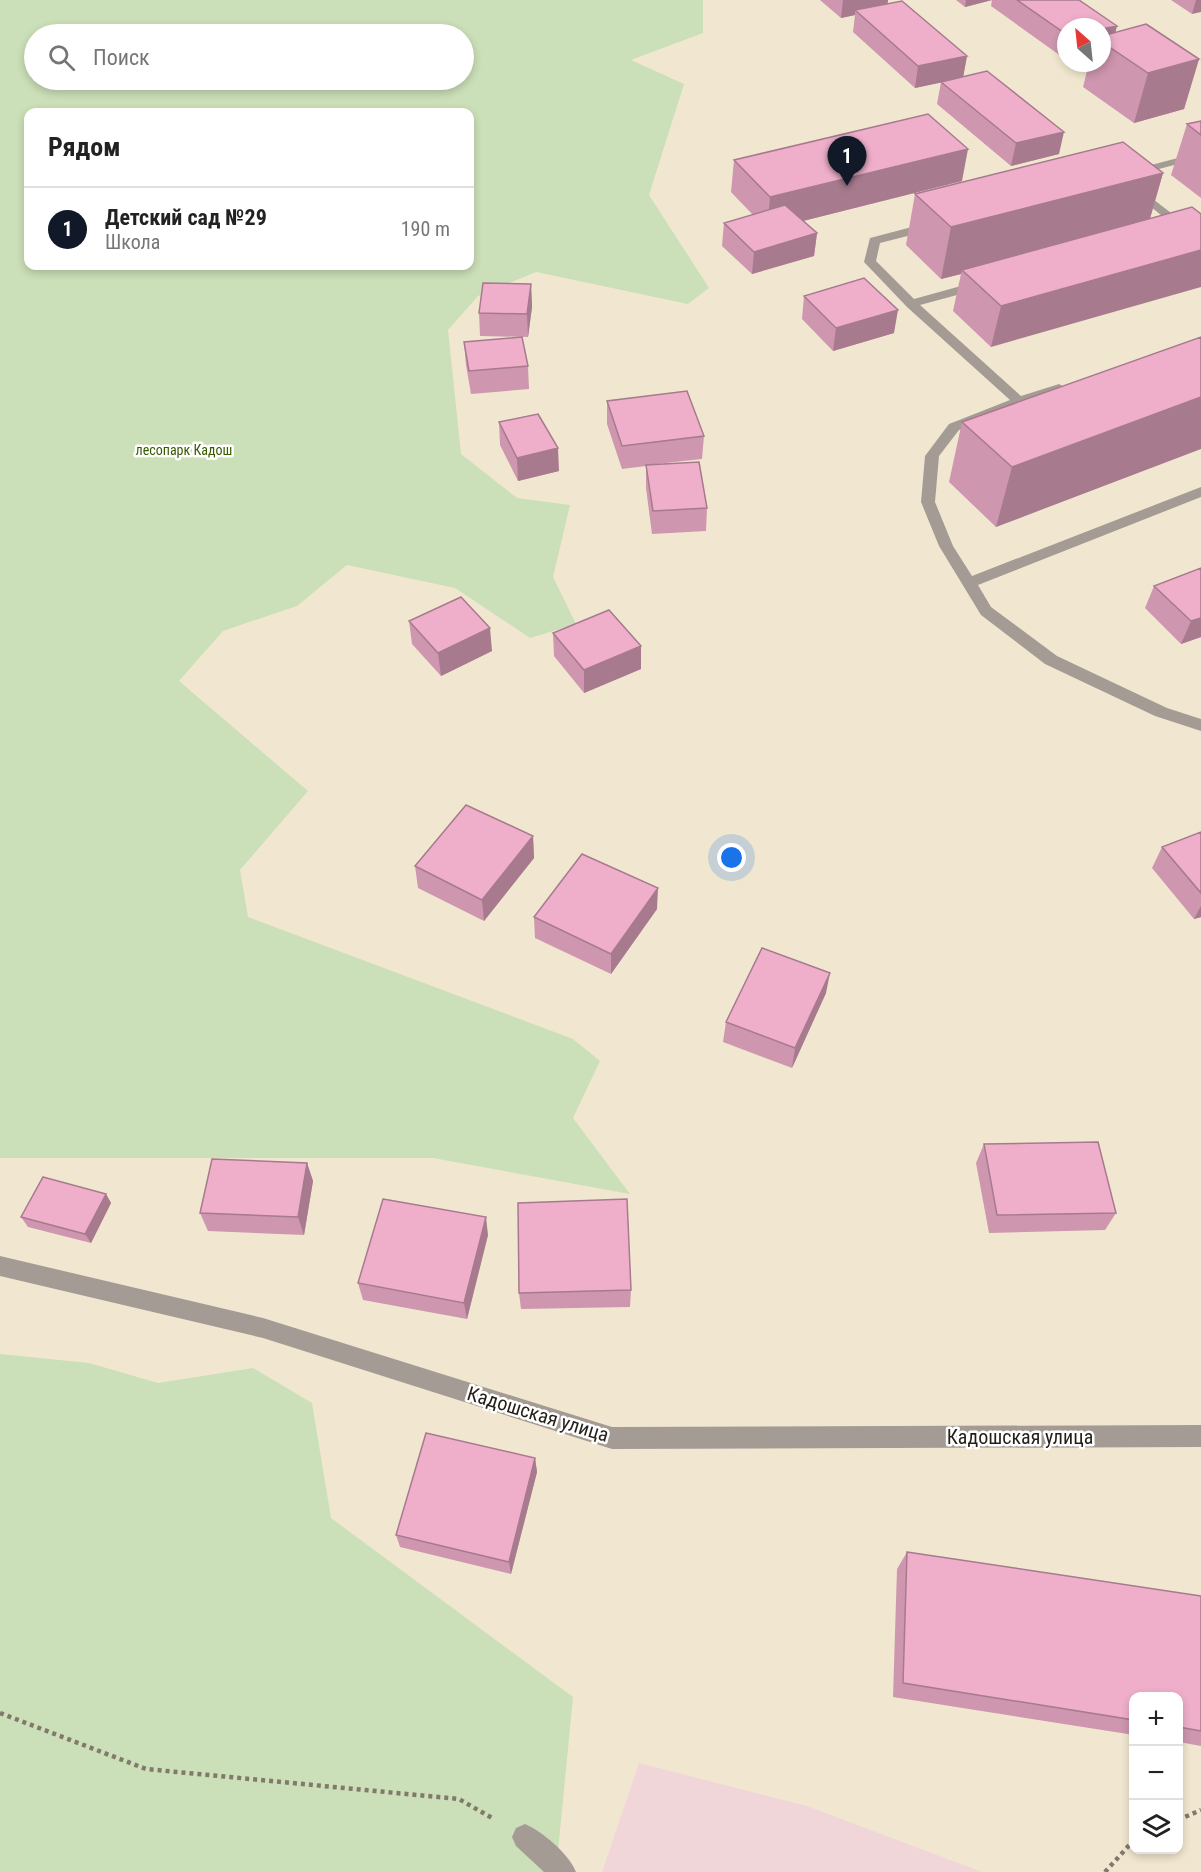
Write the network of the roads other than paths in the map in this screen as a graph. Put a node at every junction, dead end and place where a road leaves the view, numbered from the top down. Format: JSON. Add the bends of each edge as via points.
{"nodes":[{"id":1,"x":1201,"y":155,"type":"edge"},
{"id":2,"x":942,"y":224,"type":"edge"},
{"id":3,"x":1201,"y":225,"type":"edge"},
{"id":4,"x":1180,"y":231,"type":"junction"},
{"id":5,"x":1201,"y":242,"type":"edge"},
{"id":6,"x":991,"y":282,"type":"edge"},
{"id":7,"x":911,"y":304,"type":"junction"},
{"id":8,"x":1076,"y":383,"type":"edge"},
{"id":9,"x":1019,"y":401,"type":"junction"},
{"id":10,"x":1201,"y":492,"type":"edge"},
{"id":11,"x":968,"y":583,"type":"junction"},
{"id":12,"x":1201,"y":725,"type":"edge"},
{"id":13,"x":0,"y":1266,"type":"edge"},
{"id":14,"x":1201,"y":1436,"type":"edge"},
{"id":15,"x":525,"y":1837,"type":"road end"},
{"id":16,"x":563,"y":1872,"type":"edge"}],
"edges":[{"from":1,"to":4,"type":"street","via":[[1121,176]]},
{"from":2,"to":7,"type":"street","via":[[874,241],[870,262]]},
{"from":3,"to":4,"type":"street"},
{"from":4,"to":5,"type":"street"},
{"from":6,"to":7,"type":"street"},
{"from":7,"to":9,"type":"street"},
{"from":8,"to":9,"type":"street"},
{"from":9,"to":11,"type":"street","via":[[954,427],[932,456],[928,502],[946,546]]},
{"from":10,"to":11,"type":"street"},
{"from":11,"to":12,"type":"street","via":[[986,611],[1051,660],[1161,712]]},
{"from":13,"to":14,"type":"street","name":"Кадошская улица","via":[[263,1328],[612,1438]]},
{"from":15,"to":16,"type":"street"}]}
